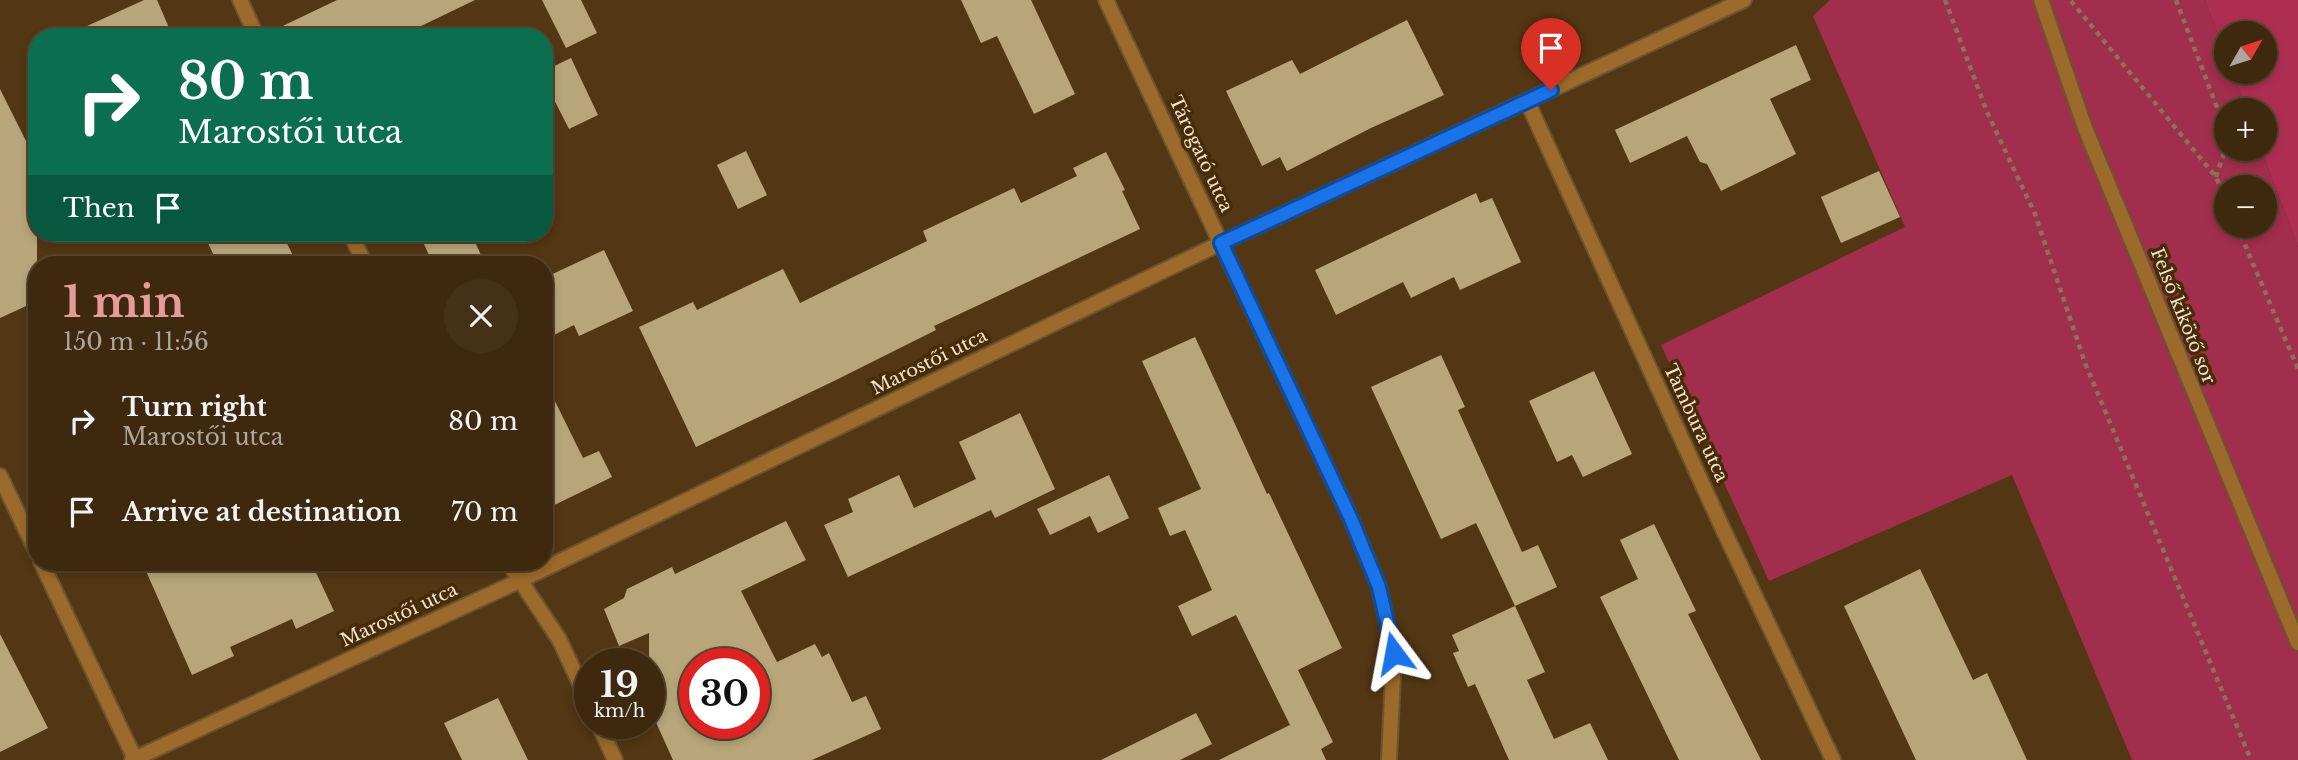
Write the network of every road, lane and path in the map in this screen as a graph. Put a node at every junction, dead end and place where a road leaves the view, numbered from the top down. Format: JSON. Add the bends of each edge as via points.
{"nodes":[{"id":1,"x":240,"y":0,"type":"edge"},
{"id":2,"x":1106,"y":0,"type":"edge"},
{"id":3,"x":1744,"y":0,"type":"edge"},
{"id":4,"x":1945,"y":0,"type":"edge"},
{"id":5,"x":2041,"y":0,"type":"edge"},
{"id":6,"x":2070,"y":0,"type":"edge"},
{"id":7,"x":2176,"y":0,"type":"edge"},
{"id":8,"x":253,"y":28,"type":"edge"},
{"id":9,"x":2214,"y":100,"type":"edge"},
{"id":10,"x":1527,"y":101,"type":"junction"},
{"id":11,"x":2214,"y":175,"type":"edge"},
{"id":12,"x":2241,"y":238,"type":"edge"},
{"id":13,"x":1221,"y":243,"type":"junction"},
{"id":14,"x":2298,"y":369,"type":"edge"},
{"id":15,"x":0,"y":475,"type":"edge"},
{"id":16,"x":28,"y":533,"type":"edge"},
{"id":17,"x":553,"y":564,"type":"edge"},
{"id":18,"x":45,"y":571,"type":"edge"},
{"id":19,"x":514,"y":571,"type":"edge"},
{"id":20,"x":538,"y":571,"type":"edge"},
{"id":21,"x":519,"y":580,"type":"junction"},
{"id":22,"x":2298,"y":643,"type":"edge"},
{"id":23,"x":574,"y":672,"type":"edge"},
{"id":24,"x":605,"y":739,"type":"edge"},
{"id":25,"x":134,"y":759,"type":"edge"},
{"id":26,"x":615,"y":760,"type":"edge"},
{"id":27,"x":1389,"y":760,"type":"edge"},
{"id":28,"x":1833,"y":760,"type":"edge"},
{"id":29,"x":2251,"y":760,"type":"edge"}],
"edges":[{"from":1,"to":8,"type":"street"},
{"from":2,"to":13,"type":"street","name":"Tárogató utca"},
{"from":3,"to":10,"type":"street","name":"Marostői utca"},
{"from":4,"to":29,"type":"path","via":[[1987,112],[2035,214],[2085,363]]},
{"from":5,"to":22,"type":"street","name":"Felső kikötő sor","via":[[2085,128]]},
{"from":6,"to":11,"type":"path"},
{"from":7,"to":9,"type":"path"},
{"from":10,"to":13,"type":"street","name":"Marostői utca"},
{"from":10,"to":28,"type":"street","name":"Tambura utca"},
{"from":12,"to":14,"type":"path"},
{"from":13,"to":17,"type":"street","name":"Marostői utca"},
{"from":13,"to":27,"type":"street","name":"Tárogató utca","via":[[1379,587],[1394,653]]},
{"from":15,"to":16,"type":"street"},
{"from":18,"to":25,"type":"street"},
{"from":19,"to":21,"type":"street"},
{"from":20,"to":21,"type":"street","name":"Marostői utca"},
{"from":21,"to":23,"type":"street"},
{"from":21,"to":25,"type":"street","name":"Marostői utca"},
{"from":24,"to":26,"type":"street"}]}
